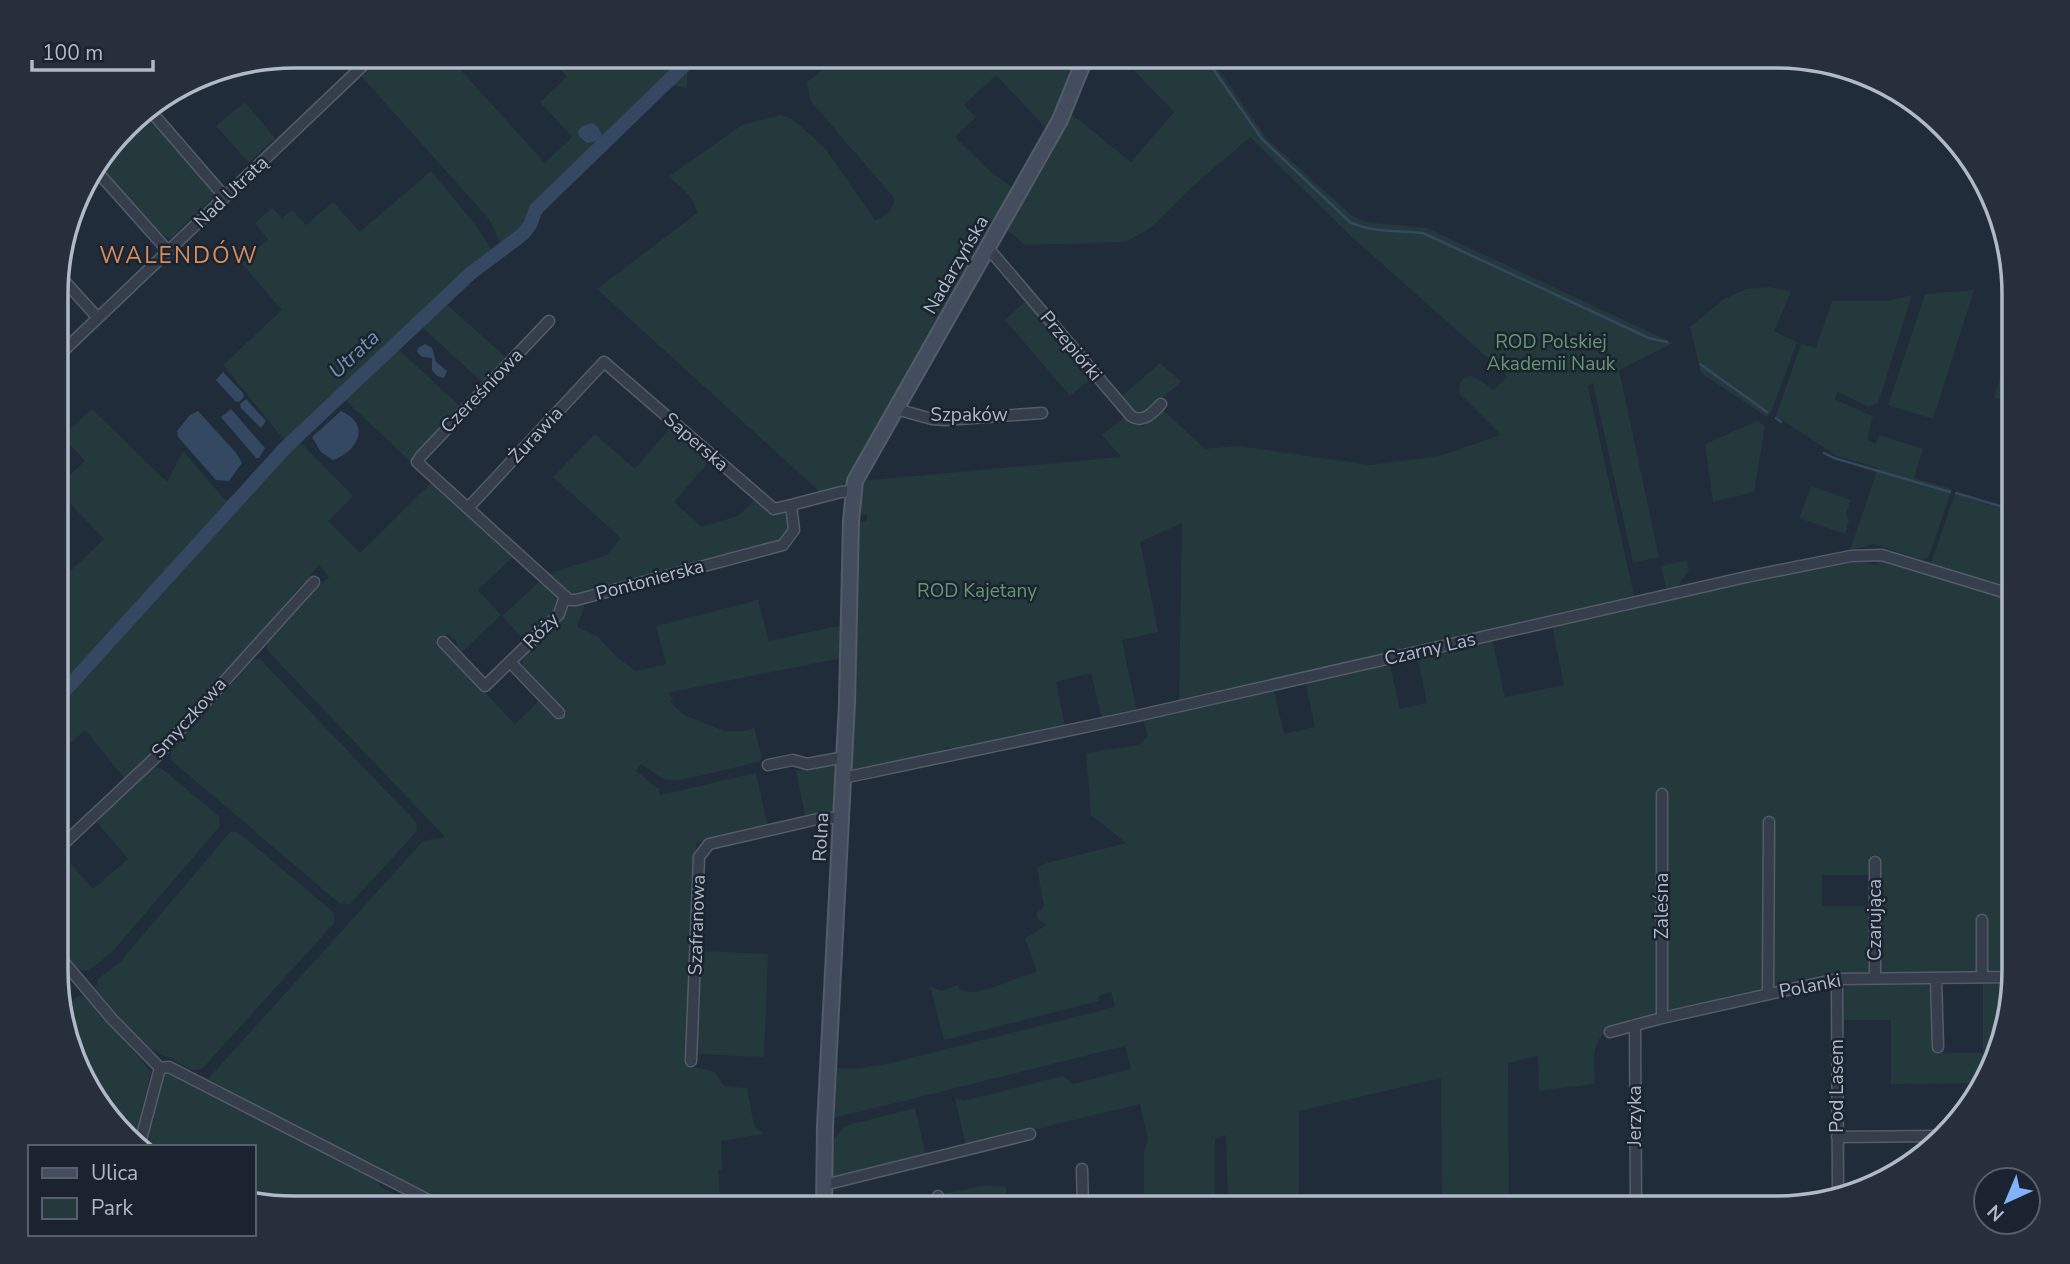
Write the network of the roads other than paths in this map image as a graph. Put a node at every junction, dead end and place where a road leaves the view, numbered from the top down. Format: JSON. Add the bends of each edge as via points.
{"nodes":[{"id":1,"x":360,"y":68,"type":"edge"},
{"id":2,"x":1081,"y":68,"type":"edge"},
{"id":3,"x":155,"y":116,"type":"edge"},
{"id":4,"x":101,"y":176,"type":"edge"},
{"id":5,"x":225,"y":197,"type":"junction"},
{"id":6,"x":988,"y":248,"type":"junction"},
{"id":7,"x":168,"y":251,"type":"junction"},
{"id":8,"x":69,"y":286,"type":"edge"},
{"id":9,"x":98,"y":318,"type":"junction"},
{"id":10,"x":549,"y":321,"type":"dead end"},
{"id":11,"x":68,"y":346,"type":"edge"},
{"id":12,"x":604,"y":362,"type":"joint"},
{"id":13,"x":1161,"y":404,"type":"dead end"},
{"id":14,"x":896,"y":409,"type":"junction"},
{"id":15,"x":1042,"y":413,"type":"dead end"},
{"id":16,"x":853,"y":491,"type":"junction"},
{"id":17,"x":792,"y":505,"type":"junction"},
{"id":18,"x":468,"y":508,"type":"junction"},
{"id":19,"x":314,"y":582,"type":"dead end"},
{"id":20,"x":2001,"y":591,"type":"edge"},
{"id":21,"x":565,"y":596,"type":"junction"},
{"id":22,"x":443,"y":642,"type":"dead end"},
{"id":23,"x":510,"y":662,"type":"junction"},
{"id":24,"x":559,"y":713,"type":"dead end"},
{"id":25,"x":845,"y":757,"type":"junction"},
{"id":26,"x":768,"y":765,"type":"dead end"},
{"id":27,"x":844,"y":778,"type":"junction"},
{"id":28,"x":1662,"y":794,"type":"dead end"},
{"id":29,"x":841,"y":818,"type":"junction"},
{"id":30,"x":1769,"y":822,"type":"dead end"},
{"id":31,"x":68,"y":839,"type":"edge"},
{"id":32,"x":1875,"y":862,"type":"dead end"},
{"id":33,"x":1982,"y":920,"type":"dead end"},
{"id":34,"x":68,"y":967,"type":"edge"},
{"id":35,"x":1982,"y":976,"type":"junction"},
{"id":36,"x":1875,"y":977,"type":"junction"},
{"id":37,"x":2001,"y":977,"type":"edge"},
{"id":38,"x":1936,"y":978,"type":"junction"},
{"id":39,"x":1837,"y":979,"type":"junction"},
{"id":40,"x":1768,"y":994,"type":"junction"},
{"id":41,"x":1662,"y":1018,"type":"junction"},
{"id":42,"x":1635,"y":1025,"type":"junction"},
{"id":43,"x":1611,"y":1032,"type":"dead end"},
{"id":44,"x":1938,"y":1047,"type":"dead end"},
{"id":45,"x":691,"y":1061,"type":"dead end"},
{"id":46,"x":160,"y":1068,"type":"junction"},
{"id":47,"x":1030,"y":1134,"type":"dead end"},
{"id":48,"x":1929,"y":1136,"type":"edge"},
{"id":49,"x":142,"y":1137,"type":"edge"},
{"id":50,"x":1838,"y":1137,"type":"junction"},
{"id":51,"x":1082,"y":1169,"type":"dead end"},
{"id":52,"x":824,"y":1185,"type":"junction"},
{"id":53,"x":1838,"y":1187,"type":"edge"},
{"id":54,"x":1083,"y":1195,"type":"edge"},
{"id":55,"x":1636,"y":1195,"type":"edge"},
{"id":56,"x":420,"y":1196,"type":"edge"},
{"id":57,"x":824,"y":1196,"type":"edge"}],
"edges":[{"from":1,"to":5,"type":"street","name":"Nad Utratą"},
{"from":2,"to":6,"type":"street","name":"Nadarzyńska","via":[[1060,120]]},
{"from":3,"to":5,"type":"street"},
{"from":4,"to":7,"type":"street"},
{"from":5,"to":7,"type":"street","name":"Nad Utratą"},
{"from":6,"to":13,"type":"street","name":"Przepiórki","via":[[1131,416],[1146,418]]},
{"from":6,"to":14,"type":"street","name":"Nadarzyńska"},
{"from":7,"to":9,"type":"street","name":"Nad Utratą"},
{"from":8,"to":9,"type":"street"},
{"from":9,"to":11,"type":"street","name":"Nad Utratą"},
{"from":10,"to":18,"type":"street","name":"Czereśniowa","via":[[418,462]]},
{"from":12,"to":17,"type":"street","name":"Saperska","via":[[774,509]]},
{"from":12,"to":18,"type":"street","name":"Żurawia"},
{"from":14,"to":15,"type":"street","name":"Szpaków","via":[[945,420]]},
{"from":14,"to":16,"type":"street","name":"Nadarzyńska"},
{"from":16,"to":17,"type":"street"},
{"from":16,"to":25,"type":"street","name":"Rolna"},
{"from":17,"to":21,"type":"street","name":"Pontonierska","via":[[794,530],[783,545],[576,600]]},
{"from":18,"to":21,"type":"street"},
{"from":19,"to":31,"type":"street","name":"Smyczkowa","via":[[156,755]]},
{"from":20,"to":27,"type":"street","name":"Czarny Las","via":[[1882,555],[1851,556]]},
{"from":21,"to":23,"type":"street","name":"Róży","via":[[559,614]]},
{"from":22,"to":23,"type":"street","name":"Róży","via":[[485,686]]},
{"from":23,"to":24,"type":"street","name":"Róży"},
{"from":25,"to":26,"type":"street"},
{"from":25,"to":27,"type":"street","name":"Rolna"},
{"from":27,"to":29,"type":"street","name":"Rolna"},
{"from":28,"to":41,"type":"street","name":"Zaleśna"},
{"from":29,"to":45,"type":"street","name":"Szafranowa","via":[[822,818],[709,844],[703,850],[699,857]]},
{"from":29,"to":52,"type":"street","name":"Rolna"},
{"from":30,"to":40,"type":"street"},
{"from":32,"to":36,"type":"street","name":"Czarująca"},
{"from":33,"to":35,"type":"street"},
{"from":34,"to":46,"type":"street"},
{"from":35,"to":37,"type":"street","name":"Polanki"},
{"from":35,"to":38,"type":"street","name":"Polanki"},
{"from":36,"to":38,"type":"street","name":"Polanki"},
{"from":36,"to":39,"type":"street","name":"Polanki"},
{"from":38,"to":44,"type":"street"},
{"from":39,"to":40,"type":"street","name":"Polanki"},
{"from":39,"to":50,"type":"street","name":"Pod Lasem"},
{"from":40,"to":41,"type":"street","name":"Polanki"},
{"from":41,"to":42,"type":"street","name":"Polanki"},
{"from":42,"to":43,"type":"street","name":"Polanki"},
{"from":42,"to":55,"type":"street","name":"Jerzyka"},
{"from":46,"to":49,"type":"street"},
{"from":46,"to":56,"type":"street","via":[[169,1067]]},
{"from":47,"to":52,"type":"street"},
{"from":48,"to":50,"type":"street"},
{"from":50,"to":53,"type":"street","name":"Pod Lasem"},
{"from":51,"to":54,"type":"street"},
{"from":52,"to":57,"type":"street","name":"Rolna"}]}
